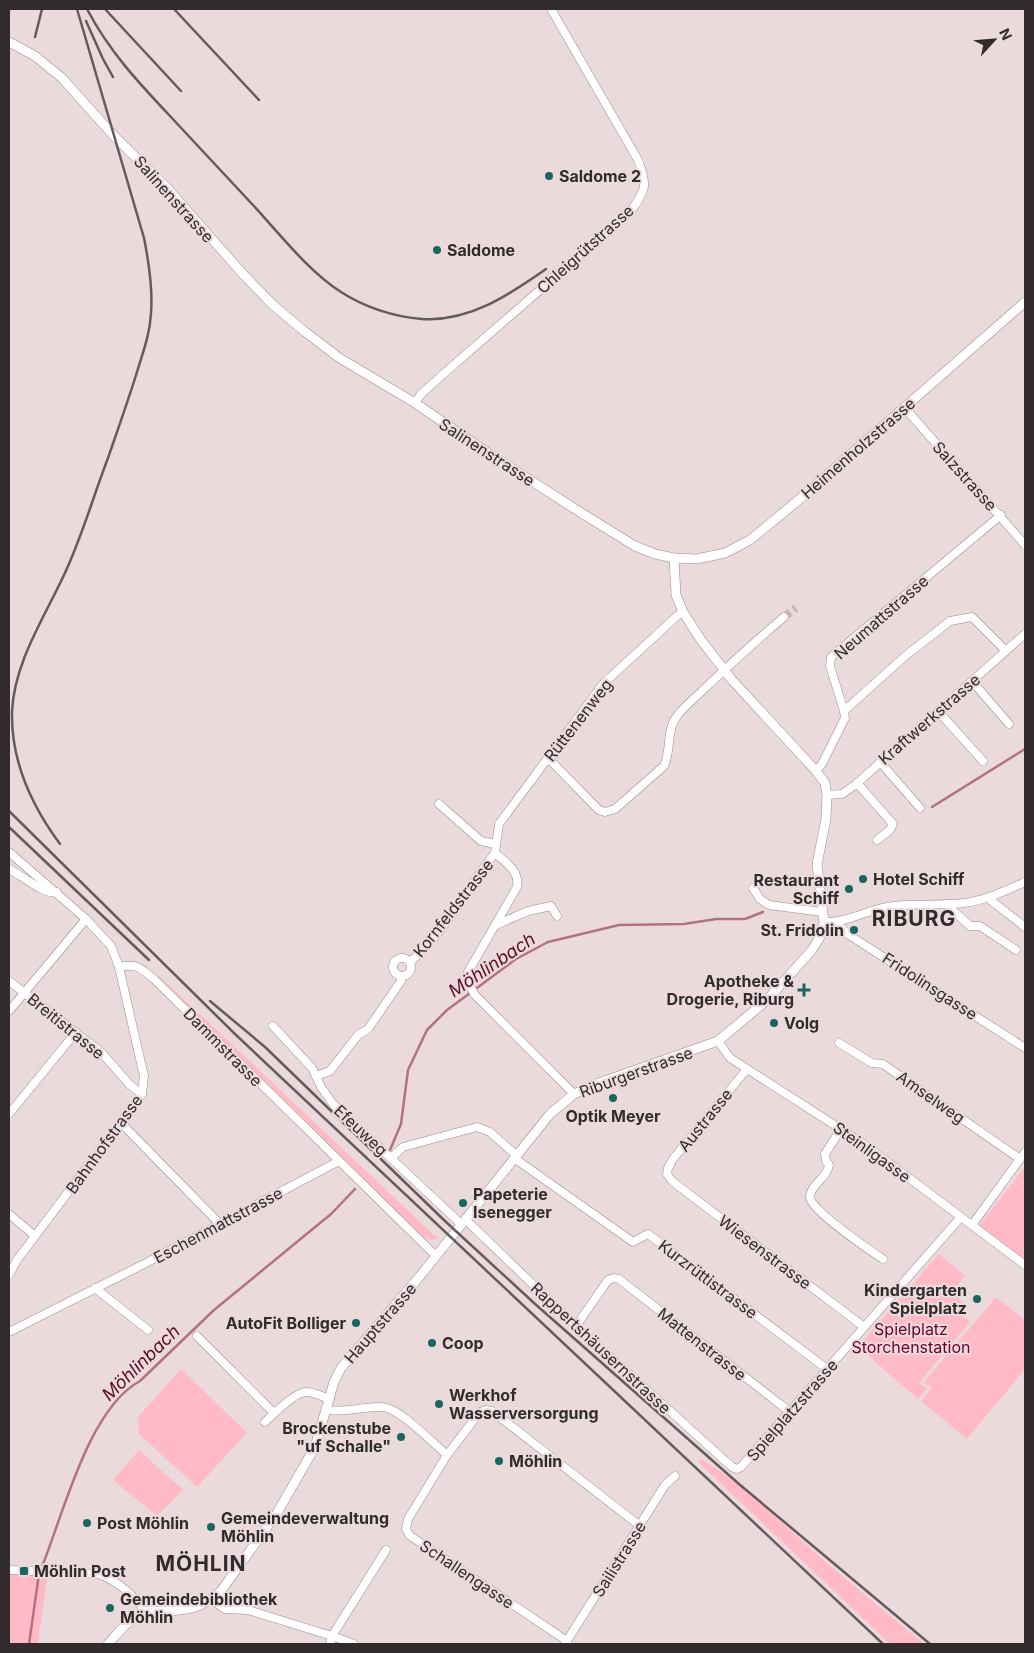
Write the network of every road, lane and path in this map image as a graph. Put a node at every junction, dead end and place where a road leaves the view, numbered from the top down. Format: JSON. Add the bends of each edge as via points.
{"nodes":[{"id":1,"x":551,"y":9,"type":"edge"},
{"id":2,"x":9,"y":42,"type":"edge"},
{"id":3,"x":1025,"y":302,"type":"edge"},
{"id":4,"x":415,"y":403,"type":"junction"},
{"id":5,"x":904,"y":407,"type":"junction"},
{"id":6,"x":1000,"y":516,"type":"junction"},
{"id":7,"x":1025,"y":545,"type":"edge"},
{"id":8,"x":674,"y":558,"type":"junction"},
{"id":9,"x":683,"y":612,"type":"junction"},
{"id":10,"x":784,"y":617,"type":"tunnel mouth"},
{"id":11,"x":1025,"y":634,"type":"edge"},
{"id":12,"x":1006,"y":650,"type":"junction"},
{"id":13,"x":724,"y":670,"type":"junction"},
{"id":14,"x":972,"y":681,"type":"junction"},
{"id":15,"x":844,"y":711,"type":"junction"},
{"id":16,"x":938,"y":711,"type":"junction"},
{"id":17,"x":1009,"y":724,"type":"dead end"},
{"id":18,"x":548,"y":758,"type":"junction"},
{"id":19,"x":983,"y":761,"type":"dead end"},
{"id":20,"x":880,"y":762,"type":"junction"},
{"id":21,"x":816,"y":771,"type":"junction"},
{"id":22,"x":857,"y":783,"type":"junction"},
{"id":23,"x":827,"y":795,"type":"junction"},
{"id":24,"x":439,"y":804,"type":"dead end"},
{"id":25,"x":920,"y":808,"type":"dead end"},
{"id":26,"x":877,"y":840,"type":"dead end"},
{"id":27,"x":496,"y":844,"type":"junction"},
{"id":28,"x":9,"y":852,"type":"edge"},
{"id":29,"x":495,"y":853,"type":"junction"},
{"id":30,"x":9,"y":869,"type":"edge"},
{"id":31,"x":1025,"y":882,"type":"edge"},
{"id":32,"x":753,"y":888,"type":"dead end"},
{"id":33,"x":57,"y":892,"type":"junction"},
{"id":34,"x":988,"y":898,"type":"junction"},
{"id":35,"x":946,"y":904,"type":"junction"},
{"id":36,"x":822,"y":912,"type":"junction"},
{"id":37,"x":558,"y":916,"type":"dead end"},
{"id":38,"x":86,"y":918,"type":"junction"},
{"id":39,"x":824,"y":922,"type":"junction"},
{"id":40,"x":836,"y":923,"type":"junction"},
{"id":41,"x":496,"y":925,"type":"junction"},
{"id":42,"x":1025,"y":927,"type":"edge"},
{"id":43,"x":1016,"y":950,"type":"dead end"},
{"id":44,"x":410,"y":962,"type":"junction"},
{"id":45,"x":120,"y":967,"type":"junction"},
{"id":46,"x":402,"y":976,"type":"junction"},
{"id":47,"x":9,"y":981,"type":"edge"},
{"id":48,"x":24,"y":992,"type":"junction"},
{"id":49,"x":9,"y":1011,"type":"edge"},
{"id":50,"x":273,"y":1026,"type":"dead end"},
{"id":51,"x":76,"y":1032,"type":"junction"},
{"id":52,"x":718,"y":1041,"type":"junction"},
{"id":53,"x":839,"y":1043,"type":"dead end"},
{"id":54,"x":1025,"y":1048,"type":"edge"},
{"id":55,"x":747,"y":1069,"type":"junction"},
{"id":56,"x":316,"y":1076,"type":"junction"},
{"id":57,"x":142,"y":1094,"type":"junction"},
{"id":58,"x":574,"y":1094,"type":"junction"},
{"id":59,"x":9,"y":1114,"type":"edge"},
{"id":60,"x":121,"y":1123,"type":"junction"},
{"id":61,"x":841,"y":1129,"type":"junction"},
{"id":62,"x":1023,"y":1156,"type":"edge"},
{"id":63,"x":515,"y":1157,"type":"junction"},
{"id":64,"x":391,"y":1158,"type":"junction"},
{"id":65,"x":340,"y":1161,"type":"junction"},
{"id":66,"x":667,"y":1174,"type":"joint"},
{"id":67,"x":9,"y":1214,"type":"edge"},
{"id":68,"x":961,"y":1217,"type":"junction"},
{"id":69,"x":463,"y":1222,"type":"junction"},
{"id":70,"x":220,"y":1224,"type":"junction"},
{"id":71,"x":972,"y":1225,"type":"junction"},
{"id":72,"x":35,"y":1236,"type":"junction"},
{"id":73,"x":436,"y":1256,"type":"junction"},
{"id":74,"x":883,"y":1259,"type":"dead end"},
{"id":75,"x":1025,"y":1265,"type":"edge"},
{"id":76,"x":9,"y":1275,"type":"edge"},
{"id":77,"x":95,"y":1288,"type":"junction"},
{"id":78,"x":576,"y":1326,"type":"junction"},
{"id":79,"x":864,"y":1327,"type":"junction"},
{"id":80,"x":148,"y":1330,"type":"dead end"},
{"id":81,"x":9,"y":1332,"type":"edge"},
{"id":82,"x":197,"y":1336,"type":"dead end"},
{"id":83,"x":827,"y":1369,"type":"junction"},
{"id":84,"x":330,"y":1399,"type":"junction"},
{"id":85,"x":327,"y":1410,"type":"junction"},
{"id":86,"x":790,"y":1412,"type":"junction"},
{"id":87,"x":274,"y":1413,"type":"junction"},
{"id":88,"x":264,"y":1422,"type":"dead end"},
{"id":89,"x":447,"y":1455,"type":"junction"},
{"id":90,"x":741,"y":1467,"type":"joint"},
{"id":91,"x":675,"y":1476,"type":"dead end"},
{"id":92,"x":640,"y":1526,"type":"junction"},
{"id":93,"x":386,"y":1550,"type":"dead end"},
{"id":94,"x":9,"y":1570,"type":"edge"},
{"id":95,"x":211,"y":1600,"type":"junction"},
{"id":96,"x":144,"y":1612,"type":"junction"},
{"id":97,"x":332,"y":1636,"type":"junction"},
{"id":98,"x":566,"y":1643,"type":"edge"},
{"id":99,"x":108,"y":1644,"type":"edge"},
{"id":100,"x":330,"y":1644,"type":"edge"},
{"id":101,"x":354,"y":1644,"type":"edge"}],
"edges":[{"from":1,"to":4,"type":"street","name":"Chleigrütstrasse","via":[[638,160],[645,178],[643,194],[631,211],[449,369]]},
{"from":2,"to":4,"type":"street","name":"Salinenstrasse","via":[[35,56],[62,78],[273,305],[338,357]]},
{"from":3,"to":5,"type":"street","name":"Heimenholzstrasse"},
{"from":4,"to":8,"type":"street","name":"Salinenstrasse","via":[[635,546]]},
{"from":5,"to":6,"type":"street","name":"Salzstrasse"},
{"from":5,"to":8,"type":"street","name":"Heimenholzstrasse","via":[[750,540],[725,552],[697,559]]},
{"from":6,"to":7,"type":"street","name":"Salzstrasse"},
{"from":6,"to":15,"type":"street","name":"Neumattstrasse","via":[[831,657],[830,666]]},
{"from":8,"to":9,"type":"street","via":[[676,595]]},
{"from":9,"to":13,"type":"street"},
{"from":9,"to":18,"type":"street","name":"Rüttenenweg","via":[[603,684]]},
{"from":10,"to":13,"type":"street"},
{"from":11,"to":12,"type":"street","name":"Kraftwerkstrasse"},
{"from":12,"to":14,"type":"street","name":"Kraftwerkstrasse"},
{"from":12,"to":15,"type":"street","via":[[972,617],[950,621]]},
{"from":13,"to":18,"type":"street","via":[[674,720],[664,766],[615,809],[599,810]]},
{"from":13,"to":21,"type":"street"},
{"from":14,"to":16,"type":"street","name":"Kraftwerkstrasse"},
{"from":14,"to":17,"type":"street"},
{"from":15,"to":21,"type":"street","via":[[843,724]]},
{"from":16,"to":19,"type":"street"},
{"from":16,"to":20,"type":"street","name":"Kraftwerkstrasse"},
{"from":18,"to":27,"type":"street","name":"Rüttenenweg","via":[[499,824]]},
{"from":20,"to":22,"type":"street","name":"Kraftwerkstrasse"},
{"from":20,"to":25,"type":"street"},
{"from":21,"to":23,"type":"street","via":[[825,784]]},
{"from":22,"to":23,"type":"street","name":"Kraftwerkstrasse","via":[[842,794]]},
{"from":22,"to":26,"type":"street","via":[[893,824]]},
{"from":23,"to":36,"type":"street","via":[[817,864]]},
{"from":24,"to":27,"type":"street","via":[[481,841]]},
{"from":27,"to":29,"type":"street","name":"Rüttenenweg"},
{"from":28,"to":33,"type":"street"},
{"from":29,"to":41,"type":"street","via":[[514,870],[518,882]]},
{"from":29,"to":44,"type":"street","name":"Kornfeldstrasse","via":[[443,925]]},
{"from":30,"to":33,"type":"street","via":[[45,891]]},
{"from":31,"to":34,"type":"street"},
{"from":32,"to":36,"type":"street","via":[[769,905]]},
{"from":33,"to":38,"type":"street"},
{"from":34,"to":35,"type":"street"},
{"from":34,"to":42,"type":"street"},
{"from":35,"to":40,"type":"street","via":[[894,906]]},
{"from":35,"to":43,"type":"street","via":[[970,926],[980,926]]},
{"from":36,"to":39,"type":"street"},
{"from":37,"to":41,"type":"street","via":[[551,906],[528,911]]},
{"from":38,"to":45,"type":"street","via":[[111,946]]},
{"from":38,"to":48,"type":"street"},
{"from":39,"to":40,"type":"street"},
{"from":39,"to":52,"type":"street","name":"Riburgerstrasse","via":[[816,943],[794,971],[767,1000]]},
{"from":40,"to":54,"type":"street","name":"Fridolinsgasse","via":[[848,935]]},
{"from":41,"to":58,"type":"street","via":[[468,972],[467,981],[473,992]]},
{"from":44,"to":46,"type":"street","name":"Kornfeldstrasse","via":[[409,973]]},
{"from":44,"to":46,"type":"street","name":"Kornfeldstrasse","via":[[400,958],[395,961],[395,972]]},
{"from":45,"to":57,"type":"street","name":"Bahnhofstrasse","via":[[143,1070]]},
{"from":45,"to":65,"type":"street","name":"Dammstrasse","via":[[137,966],[154,979]]},
{"from":46,"to":56,"type":"street","name":"Kornfeldstrasse","via":[[368,1029],[358,1035],[330,1071]]},
{"from":47,"to":48,"type":"street","name":"Breitistrasse"},
{"from":48,"to":49,"type":"street"},
{"from":48,"to":51,"type":"street","name":"Breitistrasse"},
{"from":50,"to":56,"type":"street","name":"Efeuweg"},
{"from":51,"to":57,"type":"street","name":"Breitistrasse","via":[[101,1052]]},
{"from":51,"to":59,"type":"street"},
{"from":52,"to":55,"type":"street","name":"Steinligasse","via":[[730,1058]]},
{"from":52,"to":58,"type":"street","name":"Riburgerstrasse"},
{"from":53,"to":62,"type":"street","name":"Amselweg","via":[[872,1063],[883,1064]]},
{"from":55,"to":61,"type":"street","name":"Steinligasse"},
{"from":55,"to":66,"type":"street","name":"Austrasse","via":[[673,1159]]},
{"from":56,"to":64,"type":"street","name":"Efeuweg","via":[[332,1104]]},
{"from":57,"to":60,"type":"street","name":"Bahnhofstrasse"},
{"from":58,"to":63,"type":"street","name":"Riburgerstrasse","via":[[550,1114]]},
{"from":60,"to":70,"type":"street"},
{"from":60,"to":72,"type":"street","name":"Bahnhofstrasse"},
{"from":61,"to":68,"type":"street","name":"Steinligasse"},
{"from":61,"to":74,"type":"street","via":[[825,1154],[829,1170],[812,1192],[811,1202]]},
{"from":62,"to":71,"type":"street"},
{"from":63,"to":64,"type":"street","via":[[490,1132],[476,1127],[404,1147]]},
{"from":63,"to":69,"type":"street","name":"Riburgerstrasse"},
{"from":63,"to":83,"type":"street","name":"Kurzrüttistrasse","via":[[634,1242],[648,1234]]},
{"from":64,"to":69,"type":"street","name":"Efeuweg"},
{"from":65,"to":70,"type":"street","name":"Eschenmattstrasse"},
{"from":65,"to":73,"type":"street","name":"Dammstrasse"},
{"from":66,"to":79,"type":"street","name":"Wiesenstrasse"},
{"from":67,"to":72,"type":"street"},
{"from":68,"to":71,"type":"street","name":"Steinligasse"},
{"from":68,"to":79,"type":"street","name":"Spielplatzstrasse"},
{"from":69,"to":73,"type":"street","name":"Riburgerstrasse"},
{"from":69,"to":78,"type":"street","name":"Rappertshäusernstrasse"},
{"from":70,"to":77,"type":"street","name":"Eschenmattstrasse"},
{"from":71,"to":75,"type":"street","name":"Steinligasse"},
{"from":72,"to":76,"type":"street","name":"Bahnhofstrasse"},
{"from":73,"to":84,"type":"street","name":"Hauptstrasse","via":[[348,1359],[334,1382]]},
{"from":77,"to":80,"type":"street"},
{"from":77,"to":81,"type":"street","name":"Eschenmattstrasse"},
{"from":78,"to":86,"type":"street","name":"Mattenstrasse","via":[[608,1280],[619,1279]]},
{"from":78,"to":90,"type":"street","name":"Rappertshäusernstrasse","via":[[732,1467]]},
{"from":79,"to":83,"type":"street","name":"Spielplatzstrasse"},
{"from":82,"to":87,"type":"street"},
{"from":83,"to":86,"type":"street","name":"Spielplatzstrasse"},
{"from":84,"to":85,"type":"street","name":"Hauptstrasse"},
{"from":84,"to":87,"type":"street","via":[[302,1392]]},
{"from":85,"to":89,"type":"street","via":[[384,1406],[403,1416]]},
{"from":85,"to":95,"type":"street","name":"Hauptstrasse","via":[[315,1447],[277,1513],[221,1591]]},
{"from":86,"to":90,"type":"street","name":"Spielplatzstrasse"},
{"from":87,"to":88,"type":"street"},
{"from":89,"to":92,"type":"street","via":[[480,1412],[492,1411]]},
{"from":89,"to":98,"type":"street","name":"Schallengasse","via":[[408,1519],[406,1529],[409,1536]]},
{"from":91,"to":92,"type":"street","name":"Sailistrasse"},
{"from":92,"to":98,"type":"street","name":"Sailistrasse"},
{"from":93,"to":97,"type":"street"},
{"from":94,"to":96,"type":"street","via":[[99,1574],[135,1599]]},
{"from":95,"to":96,"type":"street","name":"Hauptstrasse","via":[[197,1608]]},
{"from":95,"to":97,"type":"street","via":[[225,1609],[248,1610]]},
{"from":96,"to":99,"type":"street"},
{"from":97,"to":100,"type":"street"},
{"from":97,"to":101,"type":"street"}]}
